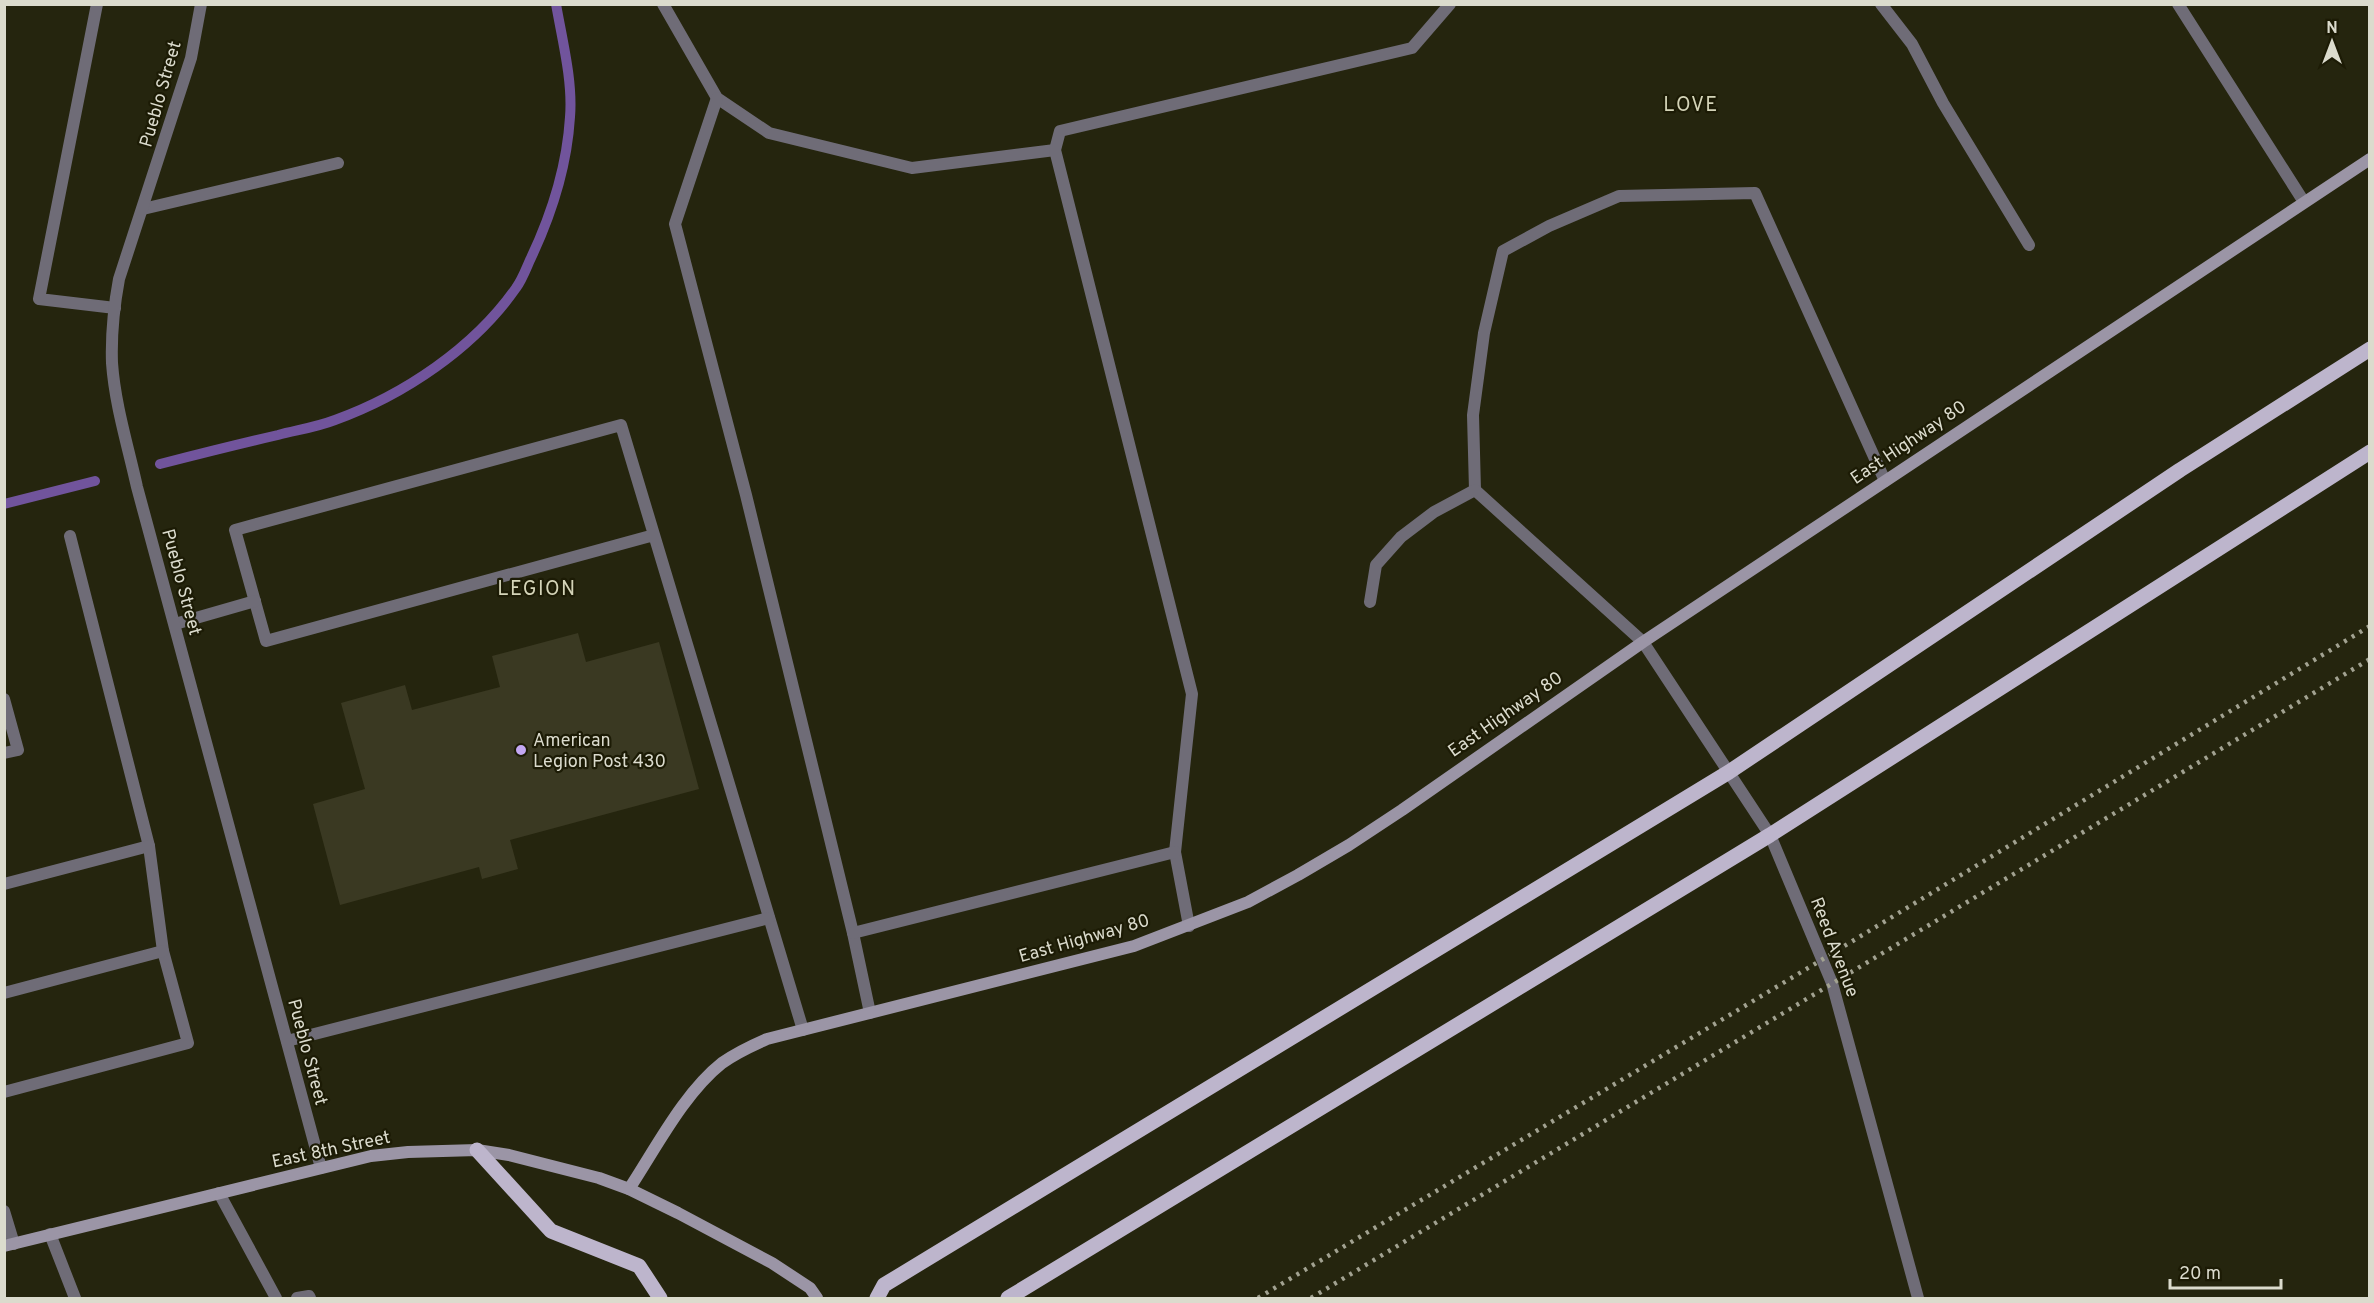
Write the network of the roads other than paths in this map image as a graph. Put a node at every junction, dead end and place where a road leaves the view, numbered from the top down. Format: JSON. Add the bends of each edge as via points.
{"nodes":[{"id":1,"x":97,"y":4,"type":"edge"},
{"id":2,"x":201,"y":4,"type":"edge"},
{"id":3,"x":663,"y":4,"type":"edge"},
{"id":4,"x":1450,"y":4,"type":"edge"},
{"id":5,"x":1881,"y":4,"type":"edge"},
{"id":6,"x":2178,"y":4,"type":"edge"},
{"id":7,"x":717,"y":98,"type":"junction"},
{"id":8,"x":1055,"y":150,"type":"junction"},
{"id":9,"x":2370,"y":159,"type":"edge"},
{"id":10,"x":338,"y":163,"type":"dead end"},
{"id":11,"x":2304,"y":202,"type":"junction"},
{"id":12,"x":143,"y":209,"type":"junction"},
{"id":13,"x":2029,"y":245,"type":"dead end"},
{"id":14,"x":115,"y":308,"type":"junction"},
{"id":15,"x":2370,"y":349,"type":"edge"},
{"id":16,"x":2370,"y":452,"type":"edge"},
{"id":17,"x":1885,"y":481,"type":"junction"},
{"id":18,"x":1475,"y":490,"type":"junction"},
{"id":19,"x":654,"y":535,"type":"junction"},
{"id":20,"x":70,"y":536,"type":"dead end"},
{"id":21,"x":255,"y":601,"type":"junction"},
{"id":22,"x":1370,"y":602,"type":"dead end"},
{"id":23,"x":175,"y":624,"type":"junction"},
{"id":24,"x":1643,"y":642,"type":"junction"},
{"id":25,"x":4,"y":699,"type":"edge"},
{"id":26,"x":4,"y":753,"type":"edge"},
{"id":27,"x":1728,"y":772,"type":"junction"},
{"id":28,"x":1770,"y":835,"type":"junction"},
{"id":29,"x":149,"y":846,"type":"junction"},
{"id":30,"x":1175,"y":852,"type":"junction"},
{"id":31,"x":4,"y":885,"type":"edge"},
{"id":32,"x":769,"y":918,"type":"junction"},
{"id":33,"x":1189,"y":926,"type":"junction"},
{"id":34,"x":853,"y":933,"type":"junction"},
{"id":35,"x":163,"y":951,"type":"junction"},
{"id":36,"x":4,"y":993,"type":"edge"},
{"id":37,"x":870,"y":1013,"type":"junction"},
{"id":38,"x":803,"y":1030,"type":"junction"},
{"id":39,"x":287,"y":1041,"type":"junction"},
{"id":40,"x":4,"y":1092,"type":"edge"},
{"id":41,"x":477,"y":1150,"type":"junction"},
{"id":42,"x":321,"y":1168,"type":"junction"},
{"id":43,"x":629,"y":1189,"type":"junction"},
{"id":44,"x":219,"y":1193,"type":"junction"},
{"id":45,"x":4,"y":1211,"type":"edge"},
{"id":46,"x":50,"y":1234,"type":"junction"},
{"id":47,"x":9,"y":1245,"type":"edge"},
{"id":48,"x":75,"y":1299,"type":"edge"},
{"id":49,"x":276,"y":1299,"type":"edge"},
{"id":50,"x":297,"y":1299,"type":"edge"},
{"id":51,"x":310,"y":1299,"type":"edge"},
{"id":52,"x":660,"y":1299,"type":"edge"},
{"id":53,"x":817,"y":1299,"type":"edge"},
{"id":54,"x":877,"y":1299,"type":"edge"},
{"id":55,"x":1008,"y":1299,"type":"edge"},
{"id":56,"x":1918,"y":1299,"type":"edge"}],
"edges":[{"from":1,"to":14,"type":"street","via":[[39,299]]},
{"from":2,"to":12,"type":"street","name":"Pueblo Street","via":[[191,58]]},
{"from":3,"to":7,"type":"street"},
{"from":4,"to":8,"type":"street","via":[[1412,48],[1060,131]]},
{"from":5,"to":13,"type":"street","via":[[1912,44]]},
{"from":6,"to":11,"type":"street"},
{"from":7,"to":8,"type":"street","via":[[769,133],[912,168]]},
{"from":7,"to":34,"type":"street","via":[[675,224]]},
{"from":8,"to":30,"type":"street","via":[[1192,694]]},
{"from":9,"to":11,"type":"street","name":"East Highway 80"},
{"from":10,"to":12,"type":"street"},
{"from":11,"to":17,"type":"street","name":"East Highway 80"},
{"from":12,"to":14,"type":"street","name":"Pueblo Street","via":[[119,279]]},
{"from":14,"to":23,"type":"street","name":"Pueblo Street","via":[[112,363],[119,410]]},
{"from":15,"to":27,"type":"main road","via":[[2180,470]]},
{"from":16,"to":28,"type":"main road"},
{"from":17,"to":18,"type":"street","via":[[1755,193],[1619,196],[1503,251],[1484,333],[1473,415]]},
{"from":17,"to":24,"type":"street","name":"East Highway 80"},
{"from":18,"to":22,"type":"street","via":[[1401,537],[1376,565]]},
{"from":18,"to":24,"type":"street","name":"Reed Avenue"},
{"from":19,"to":21,"type":"street","via":[[266,640]]},
{"from":19,"to":21,"type":"street","via":[[621,425],[235,530]]},
{"from":19,"to":32,"type":"street"},
{"from":20,"to":29,"type":"street"},
{"from":21,"to":23,"type":"street"},
{"from":23,"to":39,"type":"street","name":"Pueblo Street"},
{"from":24,"to":27,"type":"street","name":"Reed Avenue"},
{"from":24,"to":33,"type":"street","name":"East Highway 80","via":[[1349,845],[1248,902]]},
{"from":25,"to":26,"type":"street","via":[[18,750]]},
{"from":27,"to":28,"type":"street","name":"Reed Avenue"},
{"from":27,"to":54,"type":"main road","via":[[884,1285]]},
{"from":28,"to":55,"type":"main road"},
{"from":28,"to":56,"type":"street","name":"Reed Avenue","via":[[1832,983]]},
{"from":29,"to":31,"type":"street"},
{"from":29,"to":35,"type":"street"},
{"from":30,"to":33,"type":"street"},
{"from":30,"to":34,"type":"street"},
{"from":32,"to":38,"type":"street"},
{"from":32,"to":39,"type":"street"},
{"from":33,"to":37,"type":"street","name":"East Highway 80","via":[[1071,964]]},
{"from":34,"to":37,"type":"street"},
{"from":35,"to":36,"type":"street"},
{"from":35,"to":40,"type":"street","via":[[188,1043]]},
{"from":37,"to":38,"type":"street","name":"East Highway 80"},
{"from":38,"to":43,"type":"street","name":"East Highway 80","via":[[767,1039],[739,1052],[706,1076],[688,1096]]},
{"from":39,"to":42,"type":"street","name":"Pueblo Street"},
{"from":41,"to":42,"type":"street","name":"East 8th Street","via":[[371,1156]]},
{"from":41,"to":43,"type":"street","name":"East 8th Street","via":[[599,1178]]},
{"from":41,"to":52,"type":"main road","via":[[551,1231],[639,1266]]},
{"from":42,"to":44,"type":"street","name":"East 8th Street"},
{"from":43,"to":53,"type":"street","name":"East 8th Street","via":[[772,1263],[810,1288]]},
{"from":44,"to":46,"type":"street","name":"East 8th Street"},
{"from":44,"to":49,"type":"street"},
{"from":45,"to":47,"type":"street"},
{"from":46,"to":47,"type":"street","name":"East 8th Street"},
{"from":46,"to":48,"type":"street"},
{"from":50,"to":51,"type":"street"}]}
